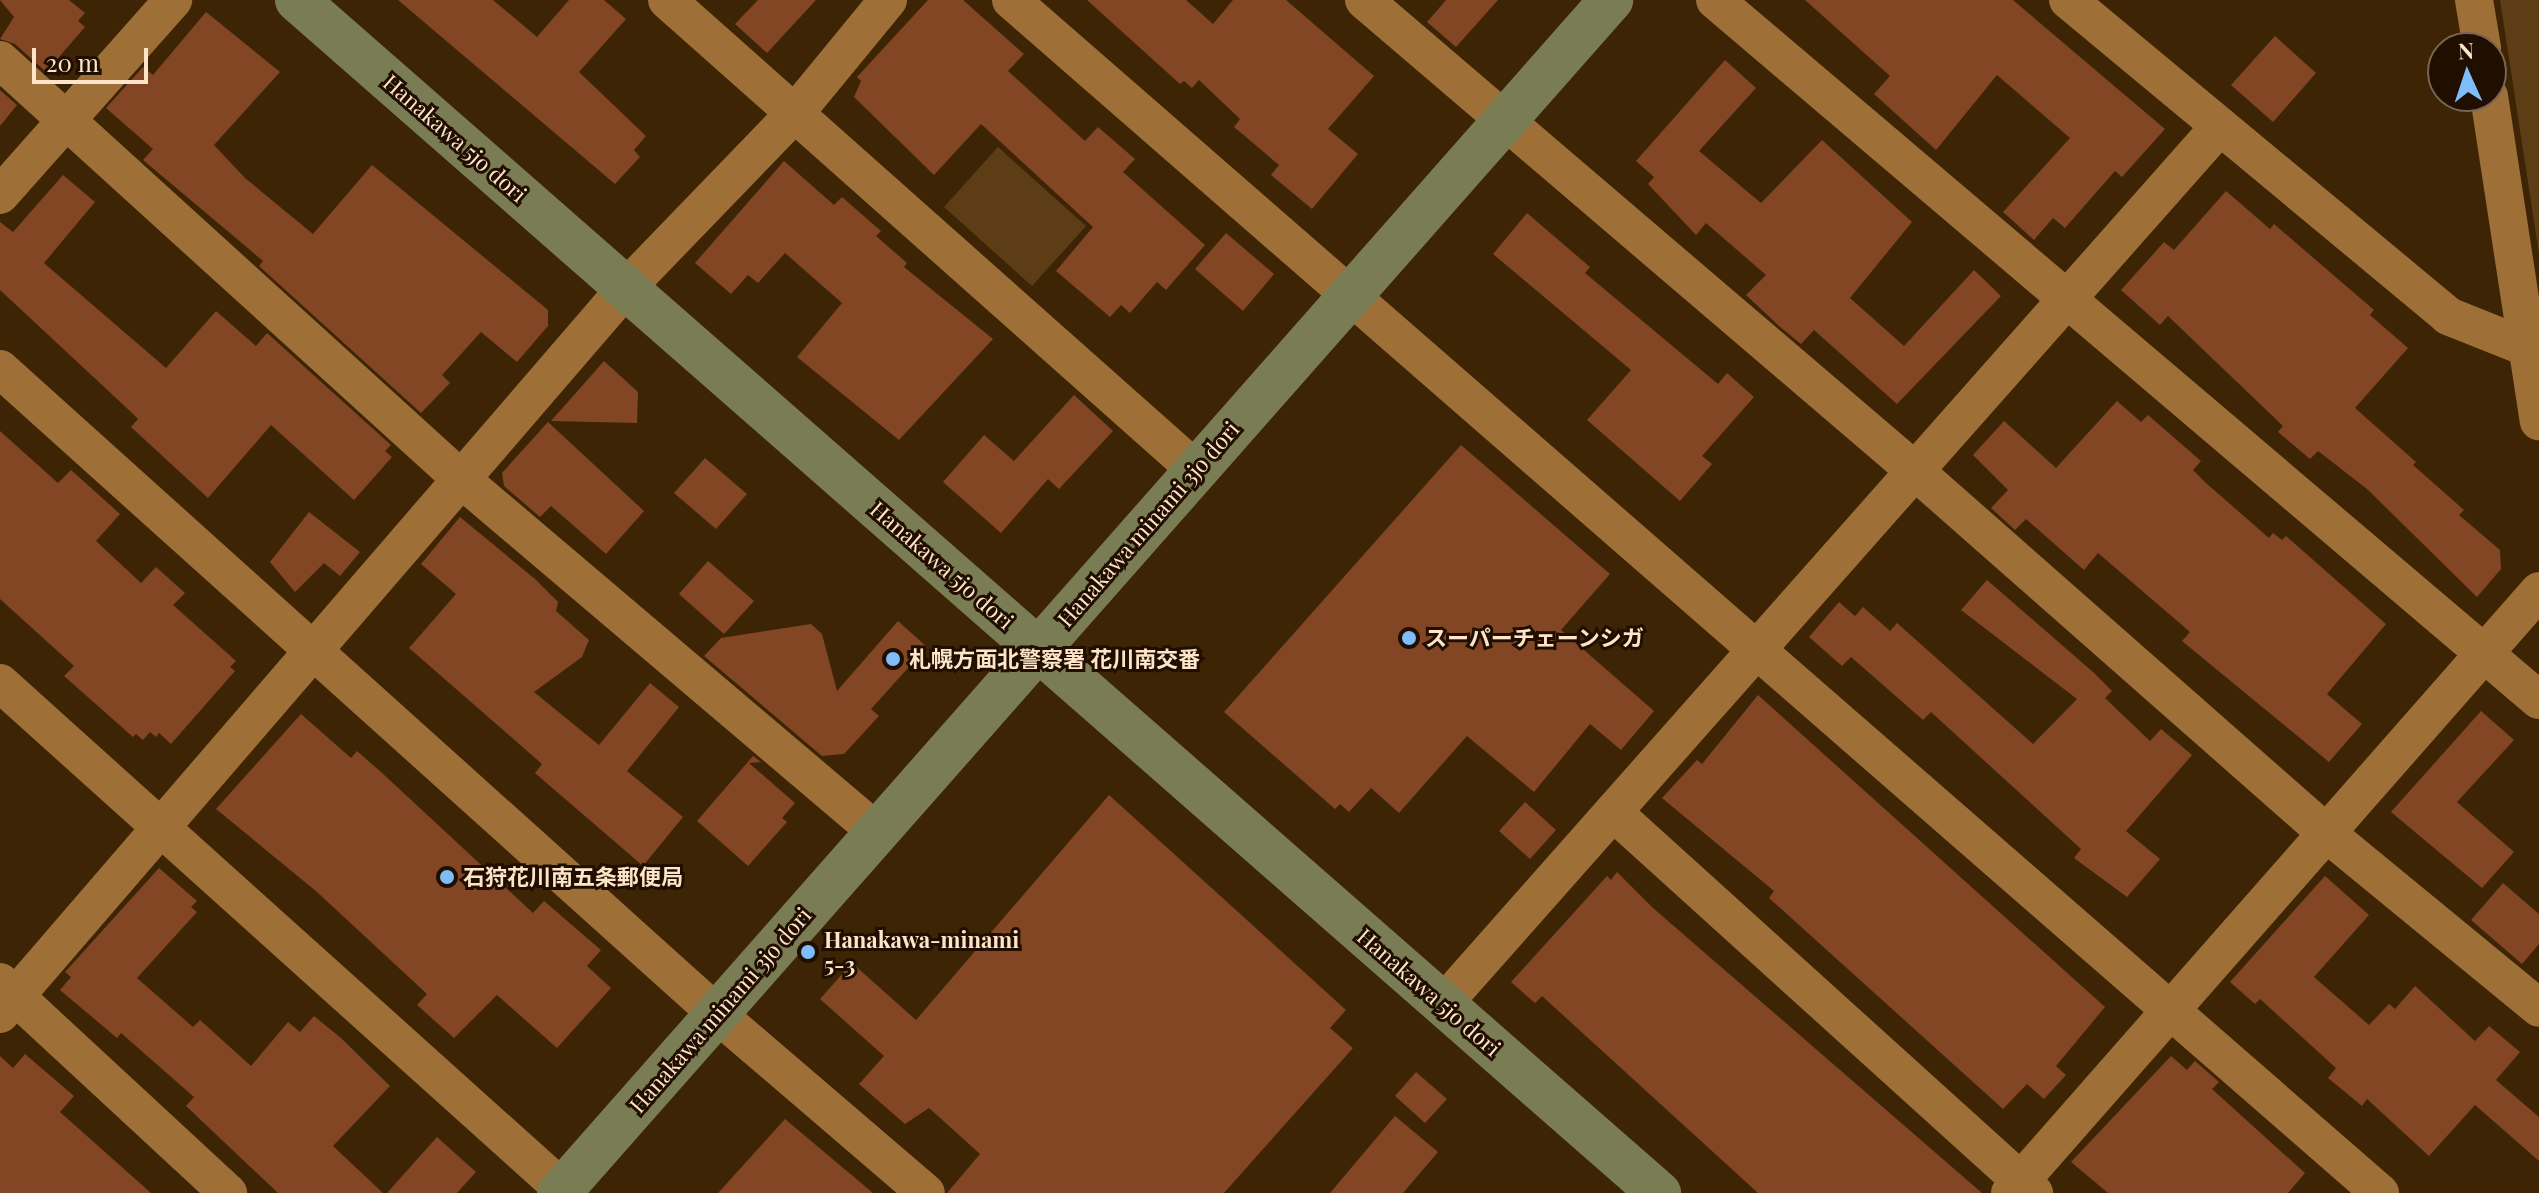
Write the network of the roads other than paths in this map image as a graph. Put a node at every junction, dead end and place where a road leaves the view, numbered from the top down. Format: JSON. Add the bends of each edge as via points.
{"nodes":[{"id":1,"x":173,"y":0,"type":"edge"},
{"id":2,"x":297,"y":0,"type":"edge"},
{"id":3,"x":667,"y":0,"type":"edge"},
{"id":4,"x":888,"y":0,"type":"edge"},
{"id":5,"x":1011,"y":0,"type":"edge"},
{"id":6,"x":1364,"y":0,"type":"edge"},
{"id":7,"x":1611,"y":0,"type":"edge"},
{"id":8,"x":1715,"y":0,"type":"edge"},
{"id":9,"x":2068,"y":0,"type":"edge"},
{"id":10,"x":2474,"y":0,"type":"edge"},
{"id":11,"x":2479,"y":32,"type":"edge"},
{"id":12,"x":0,"y":60,"type":"edge"},
{"id":13,"x":796,"y":112,"type":"junction"},
{"id":14,"x":2491,"y":112,"type":"edge"},
{"id":15,"x":69,"y":117,"type":"junction"},
{"id":16,"x":1504,"y":121,"type":"junction"},
{"id":17,"x":2220,"y":126,"type":"junction"},
{"id":18,"x":0,"y":195,"type":"edge"},
{"id":19,"x":626,"y":288,"type":"junction"},
{"id":20,"x":1351,"y":295,"type":"junction"},
{"id":21,"x":2065,"y":302,"type":"junction"},
{"id":22,"x":2528,"y":348,"type":"junction"},
{"id":23,"x":0,"y":369,"type":"edge"},
{"id":24,"x":2539,"y":421,"type":"edge"},
{"id":25,"x":1196,"y":470,"type":"junction"},
{"id":26,"x":1915,"y":471,"type":"junction"},
{"id":27,"x":461,"y":479,"type":"junction"},
{"id":28,"x":2539,"y":591,"type":"edge"},
{"id":29,"x":1037,"y":649,"type":"junction"},
{"id":30,"x":313,"y":651,"type":"junction"},
{"id":31,"x":1755,"y":652,"type":"junction"},
{"id":32,"x":2480,"y":655,"type":"junction"},
{"id":33,"x":0,"y":683,"type":"edge"},
{"id":34,"x":2539,"y":700,"type":"edge"},
{"id":35,"x":1613,"y":812,"type":"junction"},
{"id":36,"x":161,"y":827,"type":"junction"},
{"id":37,"x":877,"y":832,"type":"junction"},
{"id":38,"x":2325,"y":832,"type":"junction"},
{"id":39,"x":5,"y":997,"type":"edge"},
{"id":40,"x":1443,"y":1004,"type":"junction"},
{"id":41,"x":2539,"y":1008,"type":"edge"},
{"id":42,"x":2171,"y":1009,"type":"junction"},
{"id":43,"x":717,"y":1014,"type":"junction"},
{"id":44,"x":2022,"y":1189,"type":"edge"},
{"id":45,"x":563,"y":1192,"type":"edge"},
{"id":46,"x":228,"y":1193,"type":"edge"},
{"id":47,"x":926,"y":1193,"type":"edge"},
{"id":48,"x":1659,"y":1193,"type":"edge"},
{"id":49,"x":2380,"y":1193,"type":"edge"}],
"edges":[{"from":1,"to":15,"type":"street"},
{"from":2,"to":19,"type":"street","name":"Hanakawa 5jo dori"},
{"from":3,"to":13,"type":"street"},
{"from":4,"to":13,"type":"street"},
{"from":5,"to":20,"type":"street"},
{"from":6,"to":16,"type":"street"},
{"from":7,"to":16,"type":"street","name":"Hanakawa minami 3jo dori"},
{"from":8,"to":21,"type":"street"},
{"from":9,"to":17,"type":"street"},
{"from":10,"to":11,"type":"street"},
{"from":12,"to":15,"type":"street"},
{"from":13,"to":19,"type":"street"},
{"from":13,"to":25,"type":"street"},
{"from":14,"to":22,"type":"street"},
{"from":15,"to":18,"type":"street"},
{"from":15,"to":27,"type":"street"},
{"from":16,"to":20,"type":"street","name":"Hanakawa minami 3jo dori"},
{"from":16,"to":26,"type":"street"},
{"from":17,"to":21,"type":"street"},
{"from":17,"to":22,"type":"street","via":[[2448,316]]},
{"from":19,"to":27,"type":"street"},
{"from":19,"to":29,"type":"street","name":"Hanakawa 5jo dori"},
{"from":20,"to":25,"type":"street","name":"Hanakawa minami 3jo dori"},
{"from":20,"to":31,"type":"street"},
{"from":21,"to":26,"type":"street"},
{"from":21,"to":32,"type":"street"},
{"from":22,"to":24,"type":"street"},
{"from":23,"to":30,"type":"street"},
{"from":25,"to":29,"type":"street","name":"Hanakawa minami 3jo dori"},
{"from":26,"to":31,"type":"street"},
{"from":26,"to":38,"type":"street"},
{"from":27,"to":30,"type":"street"},
{"from":27,"to":37,"type":"street"},
{"from":28,"to":32,"type":"street"},
{"from":29,"to":37,"type":"street","name":"Hanakawa minami 3jo dori"},
{"from":29,"to":40,"type":"street","name":"Hanakawa 5jo dori"},
{"from":30,"to":36,"type":"street"},
{"from":30,"to":43,"type":"street"},
{"from":31,"to":35,"type":"street"},
{"from":31,"to":42,"type":"street"},
{"from":32,"to":34,"type":"street"},
{"from":32,"to":38,"type":"street"},
{"from":33,"to":36,"type":"street"},
{"from":35,"to":40,"type":"street"},
{"from":35,"to":44,"type":"street"},
{"from":36,"to":39,"type":"street"},
{"from":36,"to":45,"type":"street"},
{"from":37,"to":43,"type":"street","name":"Hanakawa minami 3jo dori"},
{"from":38,"to":41,"type":"street"},
{"from":38,"to":42,"type":"street"},
{"from":39,"to":46,"type":"street"},
{"from":40,"to":48,"type":"street","name":"Hanakawa 5jo dori"},
{"from":42,"to":44,"type":"street"},
{"from":42,"to":49,"type":"street"},
{"from":43,"to":45,"type":"street","name":"Hanakawa minami 3jo dori"},
{"from":43,"to":47,"type":"street"}]}
